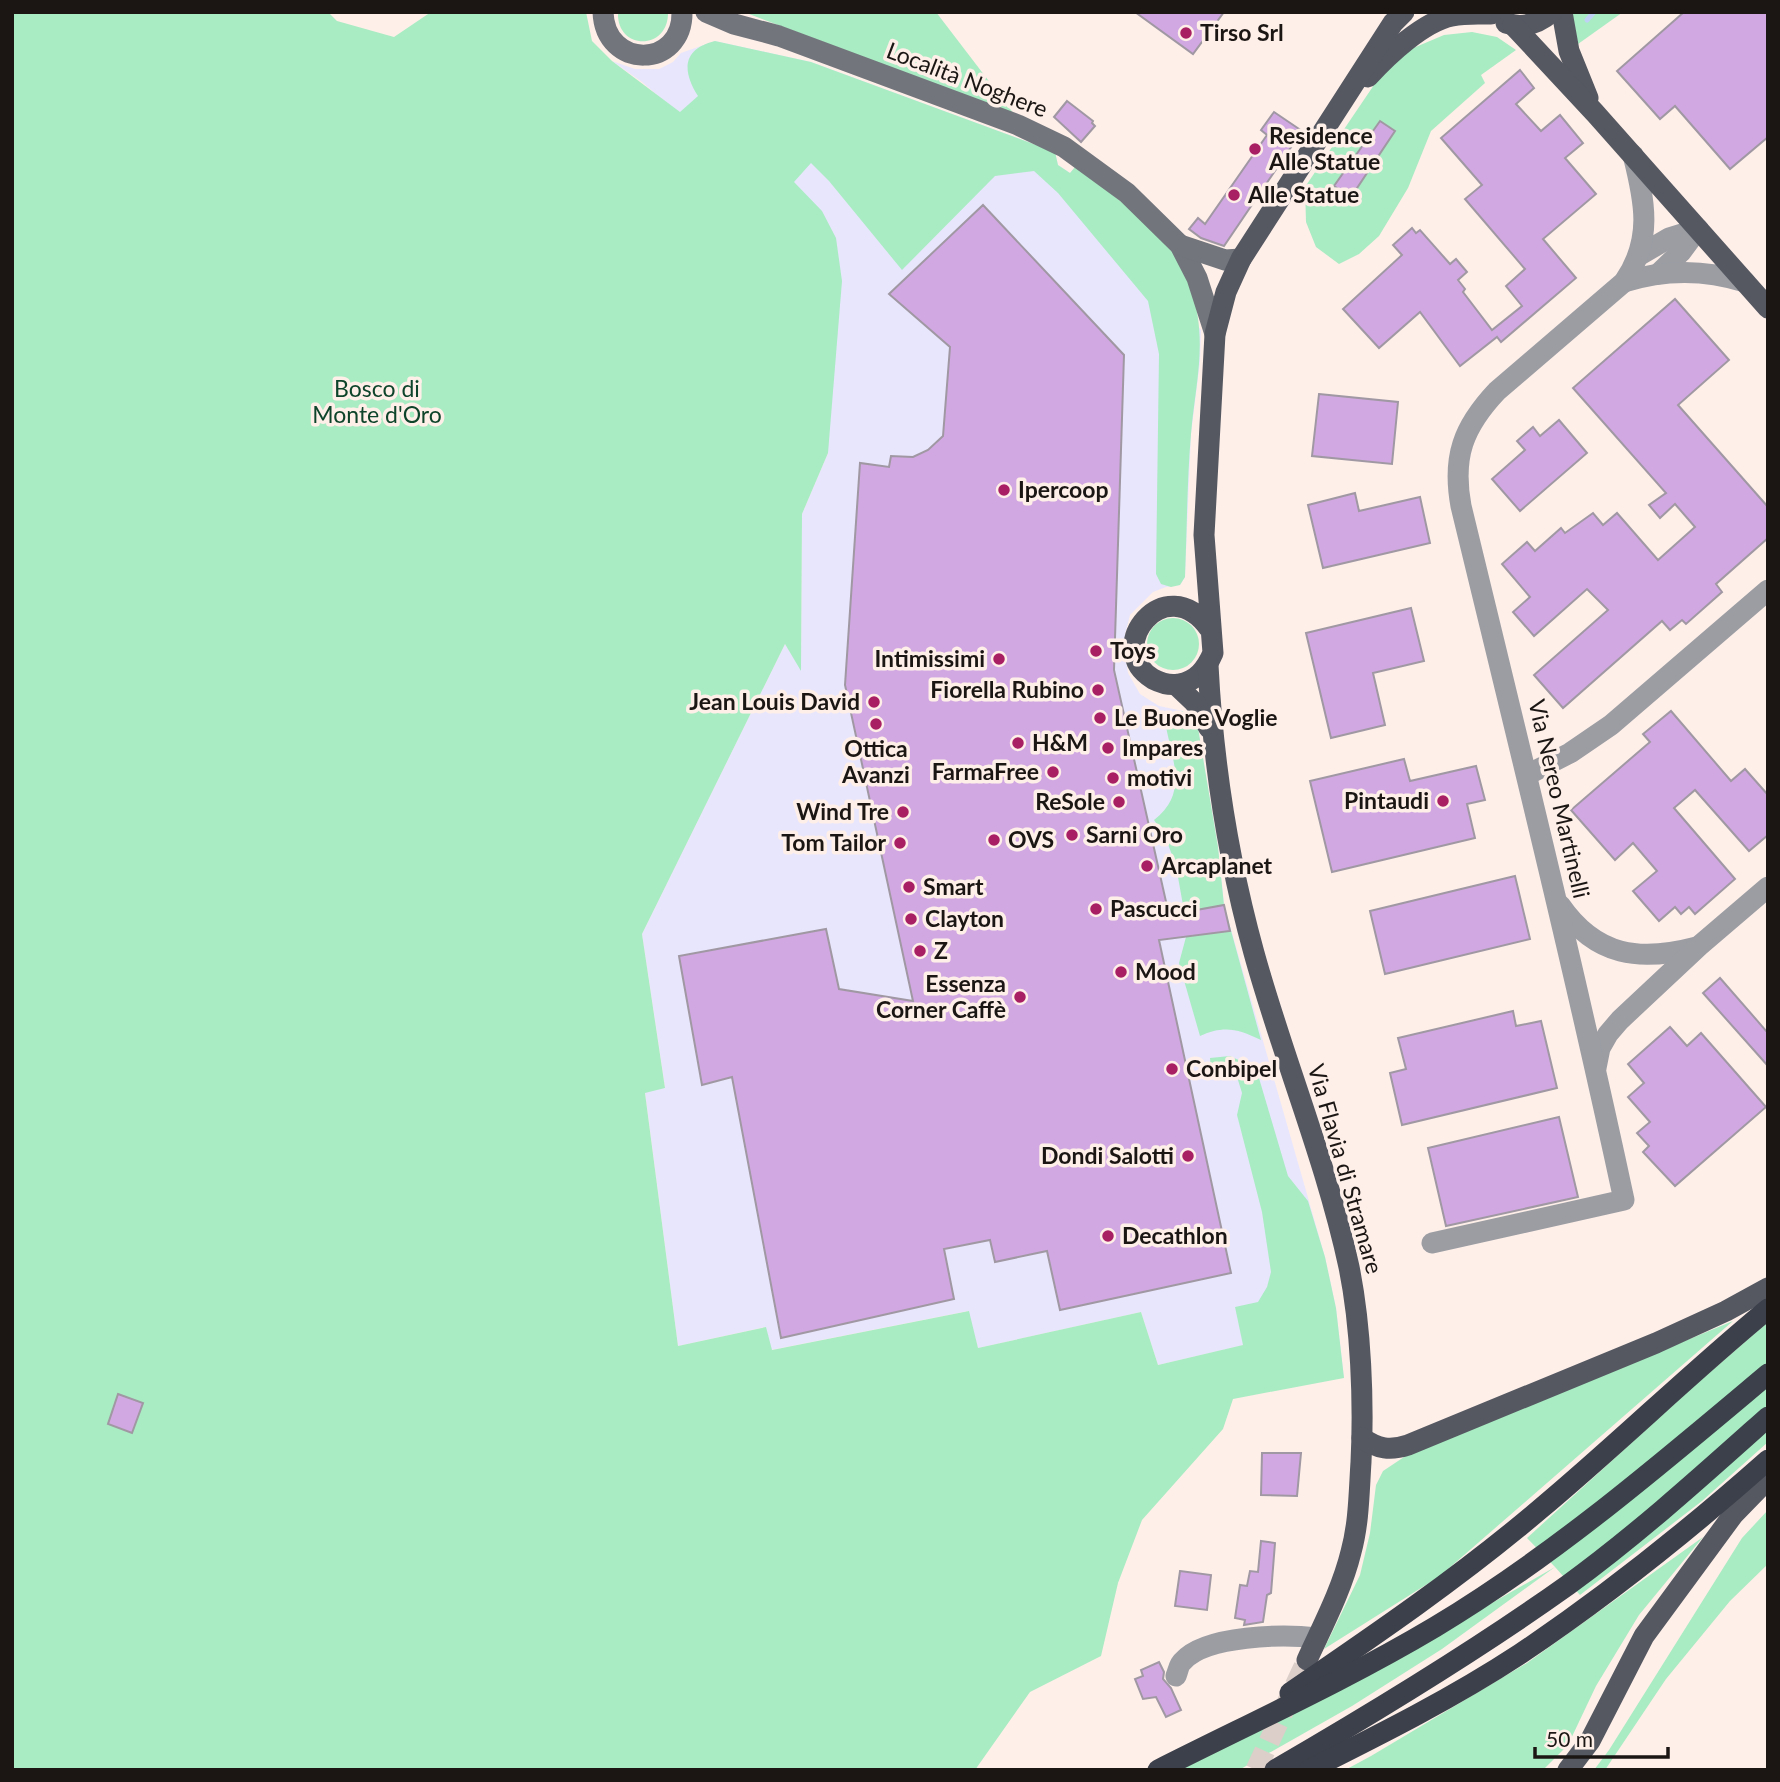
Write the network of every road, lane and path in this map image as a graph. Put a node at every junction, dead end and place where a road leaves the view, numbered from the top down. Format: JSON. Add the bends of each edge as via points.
{"nodes":[{"id":1,"x":603,"y":12,"type":"edge"},
{"id":2,"x":682,"y":12,"type":"edge"},
{"id":3,"x":706,"y":12,"type":"edge"},
{"id":4,"x":1404,"y":12,"type":"edge"},
{"id":5,"x":1552,"y":12,"type":"edge"},
{"id":6,"x":1562,"y":12,"type":"edge"},
{"id":7,"x":1490,"y":13,"type":"edge"},
{"id":8,"x":734,"y":24,"type":"junction"},
{"id":9,"x":1513,"y":25,"type":"junction"},
{"id":10,"x":678,"y":35,"type":"junction"},
{"id":11,"x":1336,"y":111,"type":"junction"},
{"id":12,"x":1595,"y":113,"type":"junction"},
{"id":13,"x":1633,"y":155,"type":"junction"},
{"id":14,"x":1698,"y":229,"type":"junction"},
{"id":15,"x":1180,"y":245,"type":"junction"},
{"id":16,"x":1640,"y":255,"type":"junction"},
{"id":17,"x":1241,"y":259,"type":"junction"},
{"id":18,"x":1658,"y":274,"type":"junction"},
{"id":19,"x":1624,"y":282,"type":"junction"},
{"id":20,"x":1745,"y":282,"type":"junction"},
{"id":21,"x":1768,"y":308,"type":"edge"},
{"id":22,"x":1215,"y":334,"type":"junction"},
{"id":23,"x":1205,"y":555,"type":"junction"},
{"id":24,"x":1768,"y":590,"type":"edge"},
{"id":25,"x":1178,"y":606,"type":"junction"},
{"id":26,"x":1209,"y":628,"type":"junction"},
{"id":27,"x":1208,"y":665,"type":"junction"},
{"id":28,"x":1176,"y":685,"type":"junction"},
{"id":29,"x":1211,"y":733,"type":"junction"},
{"id":30,"x":1527,"y":775,"type":"junction"},
{"id":31,"x":1768,"y":887,"type":"edge"},
{"id":32,"x":1556,"y":900,"type":"junction"},
{"id":33,"x":1699,"y":946,"type":"junction"},
{"id":34,"x":1596,"y":1068,"type":"junction"},
{"id":35,"x":1432,"y":1243,"type":"dead end"},
{"id":36,"x":1768,"y":1288,"type":"edge"},
{"id":37,"x":1768,"y":1309,"type":"edge"},
{"id":38,"x":1768,"y":1374,"type":"edge"},
{"id":39,"x":1768,"y":1417,"type":"edge"},
{"id":40,"x":1362,"y":1438,"type":"junction"},
{"id":41,"x":1768,"y":1460,"type":"edge"},
{"id":42,"x":1768,"y":1479,"type":"edge"},
{"id":43,"x":1317,"y":1638,"type":"junction"},
{"id":44,"x":1307,"y":1660,"type":"tunnel mouth"},
{"id":45,"x":1176,"y":1676,"type":"dead end"},
{"id":46,"x":1238,"y":1729,"type":"junction"},
{"id":47,"x":1158,"y":1770,"type":"edge"},
{"id":48,"x":1275,"y":1770,"type":"edge"},
{"id":49,"x":1309,"y":1770,"type":"edge"},
{"id":50,"x":1568,"y":1770,"type":"edge"}],
"edges":[{"from":1,"to":10,"type":"main road","via":[[609,38],[629,53],[651,55],[671,45]]},
{"from":2,"to":10,"type":"main road"},
{"from":3,"to":8,"type":"main road","name":"Località Noghere"},
{"from":4,"to":11,"type":"main road","name":"Via Flavia di Stramare"},
{"from":5,"to":9,"type":"main road","via":[[1528,25]]},
{"from":6,"to":12,"type":"main road","via":[[1569,51]]},
{"from":7,"to":9,"type":"main road","name":"Via Flavia di Stramare"},
{"from":7,"to":11,"type":"main road","name":"Via Flavia di Stramare","via":[[1449,16],[1415,34]]},
{"from":8,"to":10,"type":"main road","via":[[702,26]]},
{"from":8,"to":15,"type":"main road","name":"Località Noghere","via":[[1018,125],[1064,147],[1127,194]]},
{"from":9,"to":12,"type":"main road"},
{"from":11,"to":17,"type":"main road","name":"Via Flavia di Stramare"},
{"from":12,"to":13,"type":"main road"},
{"from":13,"to":14,"type":"main road"},
{"from":13,"to":16,"type":"street","name":"Via Nereo Martinelli","via":[[1644,212]]},
{"from":14,"to":16,"type":"street","name":"Via Nereo Martinelli","via":[[1669,238]]},
{"from":14,"to":18,"type":"street"},
{"from":14,"to":20,"type":"main road"},
{"from":15,"to":17,"type":"main road","name":"Località Noghere","via":[[1225,260]]},
{"from":15,"to":22,"type":"main road","name":"Località Noghere","via":[[1197,278]]},
{"from":16,"to":19,"type":"street","name":"Via Nereo Martinelli"},
{"from":17,"to":22,"type":"main road","name":"Via Flavia di Stramare"},
{"from":18,"to":19,"type":"street","name":"Via Nereo Martinelli"},
{"from":18,"to":20,"type":"street","name":"Via Nereo Martinelli","via":[[1701,272]]},
{"from":19,"to":30,"type":"street","name":"Via Nereo Martinelli","via":[[1497,391],[1478,411],[1459,455],[1461,506]]},
{"from":20,"to":21,"type":"main road"},
{"from":22,"to":23,"type":"main road","name":"Via Flavia di Stramare"},
{"from":23,"to":25,"type":"main road","name":"Via Flavia di Stramare","via":[[1195,586]]},
{"from":23,"to":26,"type":"main road","name":"Via Flavia di Stramare"},
{"from":24,"to":30,"type":"street","via":[[1611,725]]},
{"from":25,"to":26,"type":"main road","via":[[1202,617]]},
{"from":25,"to":28,"type":"main road","name":"Via Flavia di Stramare","via":[[1153,611],[1143,620],[1134,644],[1149,676]]},
{"from":26,"to":27,"type":"main road","name":"Via Flavia di Stramare","via":[[1213,653]]},
{"from":27,"to":28,"type":"main road","via":[[1189,682]]},
{"from":27,"to":29,"type":"main road","name":"Via Flavia di Stramare"},
{"from":28,"to":29,"type":"main road","name":"Via Flavia di Stramare","via":[[1195,703]]},
{"from":29,"to":40,"type":"main road","name":"Via Flavia di Stramare","via":[[1235,877],[1254,954],[1349,1269]]},
{"from":30,"to":32,"type":"street","name":"Via Nereo Martinelli"},
{"from":31,"to":33,"type":"street"},
{"from":32,"to":33,"type":"street","via":[[1590,939],[1617,951],[1650,956]]},
{"from":32,"to":34,"type":"street","name":"Via Nereo Martinelli"},
{"from":33,"to":34,"type":"street","via":[[1608,1034]]},
{"from":34,"to":35,"type":"street","name":"Via Nereo Martinelli","via":[[1624,1200]]},
{"from":36,"to":40,"type":"main road","via":[[1656,1343],[1408,1445],[1377,1447]]},
{"from":37,"to":46,"type":"highway","via":[[1538,1511],[1449,1582]]},
{"from":38,"to":46,"type":"highway","via":[[1544,1555],[1437,1626],[1327,1688]]},
{"from":39,"to":48,"type":"highway","via":[[1570,1584],[1377,1711]]},
{"from":40,"to":43,"type":"main road","name":"Via Flavia di Stramare","via":[[1352,1552]]},
{"from":41,"to":49,"type":"highway","via":[[1621,1584],[1518,1655],[1417,1716]]},
{"from":42,"to":50,"type":"main road","via":[[1733,1515],[1644,1636],[1590,1741]]},
{"from":43,"to":44,"type":"main road","name":"Via Flavia di Stramare"},
{"from":43,"to":45,"type":"street","via":[[1245,1638],[1202,1648],[1182,1661]]},
{"from":46,"to":47,"type":"highway"}]}
